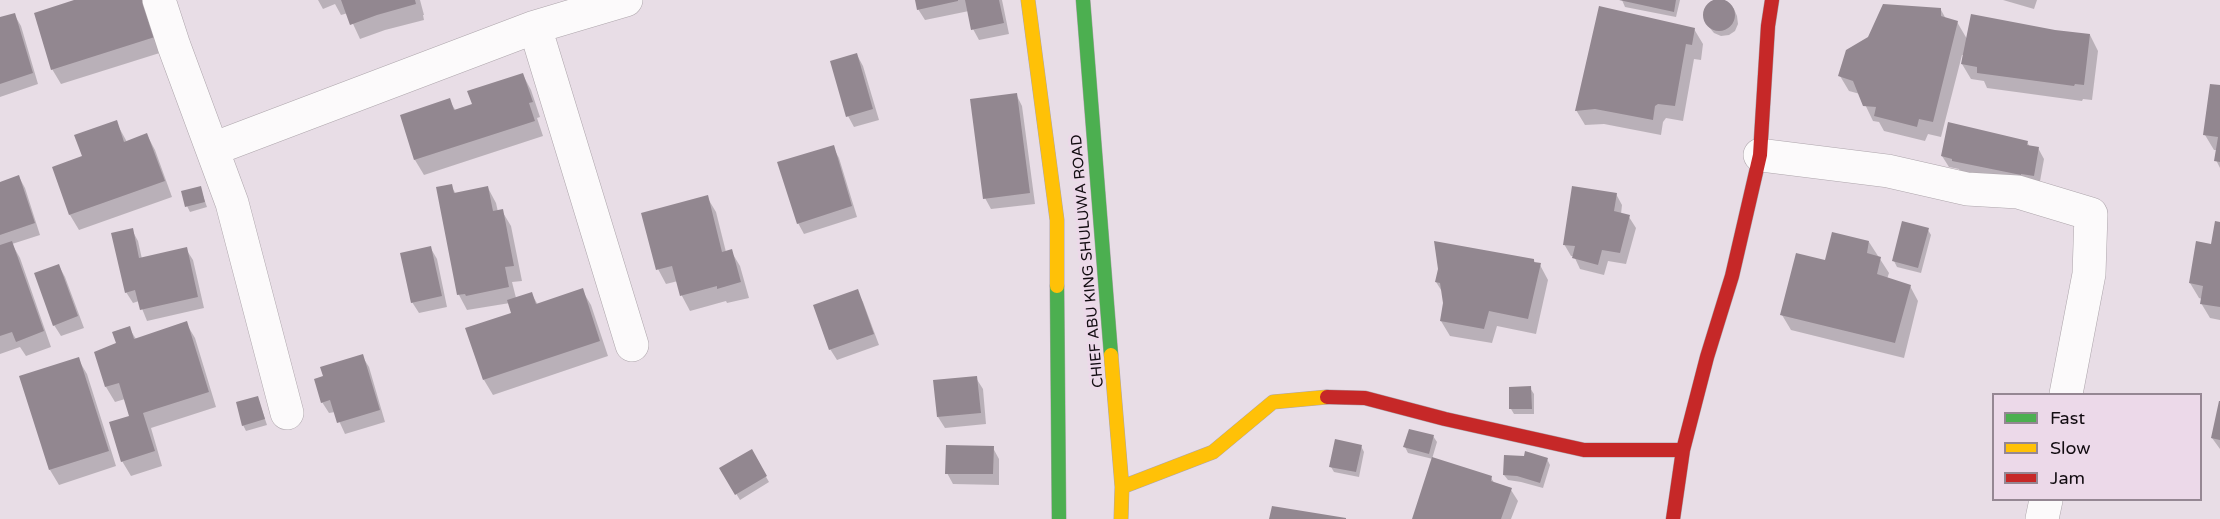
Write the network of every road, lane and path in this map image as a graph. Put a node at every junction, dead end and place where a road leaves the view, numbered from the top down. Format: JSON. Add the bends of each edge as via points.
{"nodes":[{"id":1,"x":159,"y":0,"type":"edge"},
{"id":2,"x":626,"y":0,"type":"edge"},
{"id":3,"x":1028,"y":0,"type":"edge"},
{"id":4,"x":1083,"y":0,"type":"edge"},
{"id":5,"x":1772,"y":0,"type":"edge"},
{"id":6,"x":535,"y":27,"type":"junction"},
{"id":7,"x":213,"y":149,"type":"junction"},
{"id":8,"x":1760,"y":155,"type":"junction"},
{"id":9,"x":632,"y":345,"type":"dead end"},
{"id":10,"x":2066,"y":393,"type":"edge"},
{"id":11,"x":287,"y":413,"type":"dead end"},
{"id":12,"x":1683,"y":450,"type":"junction"},
{"id":13,"x":1122,"y":487,"type":"junction"},
{"id":14,"x":2046,"y":501,"type":"edge"},
{"id":15,"x":1059,"y":519,"type":"edge"},
{"id":16,"x":1121,"y":519,"type":"edge"},
{"id":17,"x":1673,"y":519,"type":"edge"},
{"id":18,"x":2042,"y":519,"type":"edge"}],
"edges":[{"from":1,"to":7,"type":"street"},
{"from":2,"to":6,"type":"street"},
{"from":3,"to":15,"type":"street","via":[[1057,220]]},
{"from":4,"to":13,"type":"street","name":"CHIEF ABU KING SHULUWA ROAD"},
{"from":5,"to":8,"type":"street"},
{"from":6,"to":7,"type":"street"},
{"from":6,"to":9,"type":"street"},
{"from":7,"to":11,"type":"street","via":[[232,203]]},
{"from":8,"to":10,"type":"street","via":[[1888,171],[1967,189],[2018,192],[2091,214],[2089,274]]},
{"from":8,"to":12,"type":"street","via":[[1732,276]]},
{"from":12,"to":13,"type":"street","via":[[1584,450],[1365,398],[1318,397],[1273,402],[1213,452]]},
{"from":12,"to":17,"type":"street"},
{"from":13,"to":16,"type":"street","name":"CHIEF ABU KING SHULUWA ROAD"},
{"from":14,"to":18,"type":"street"}]}
